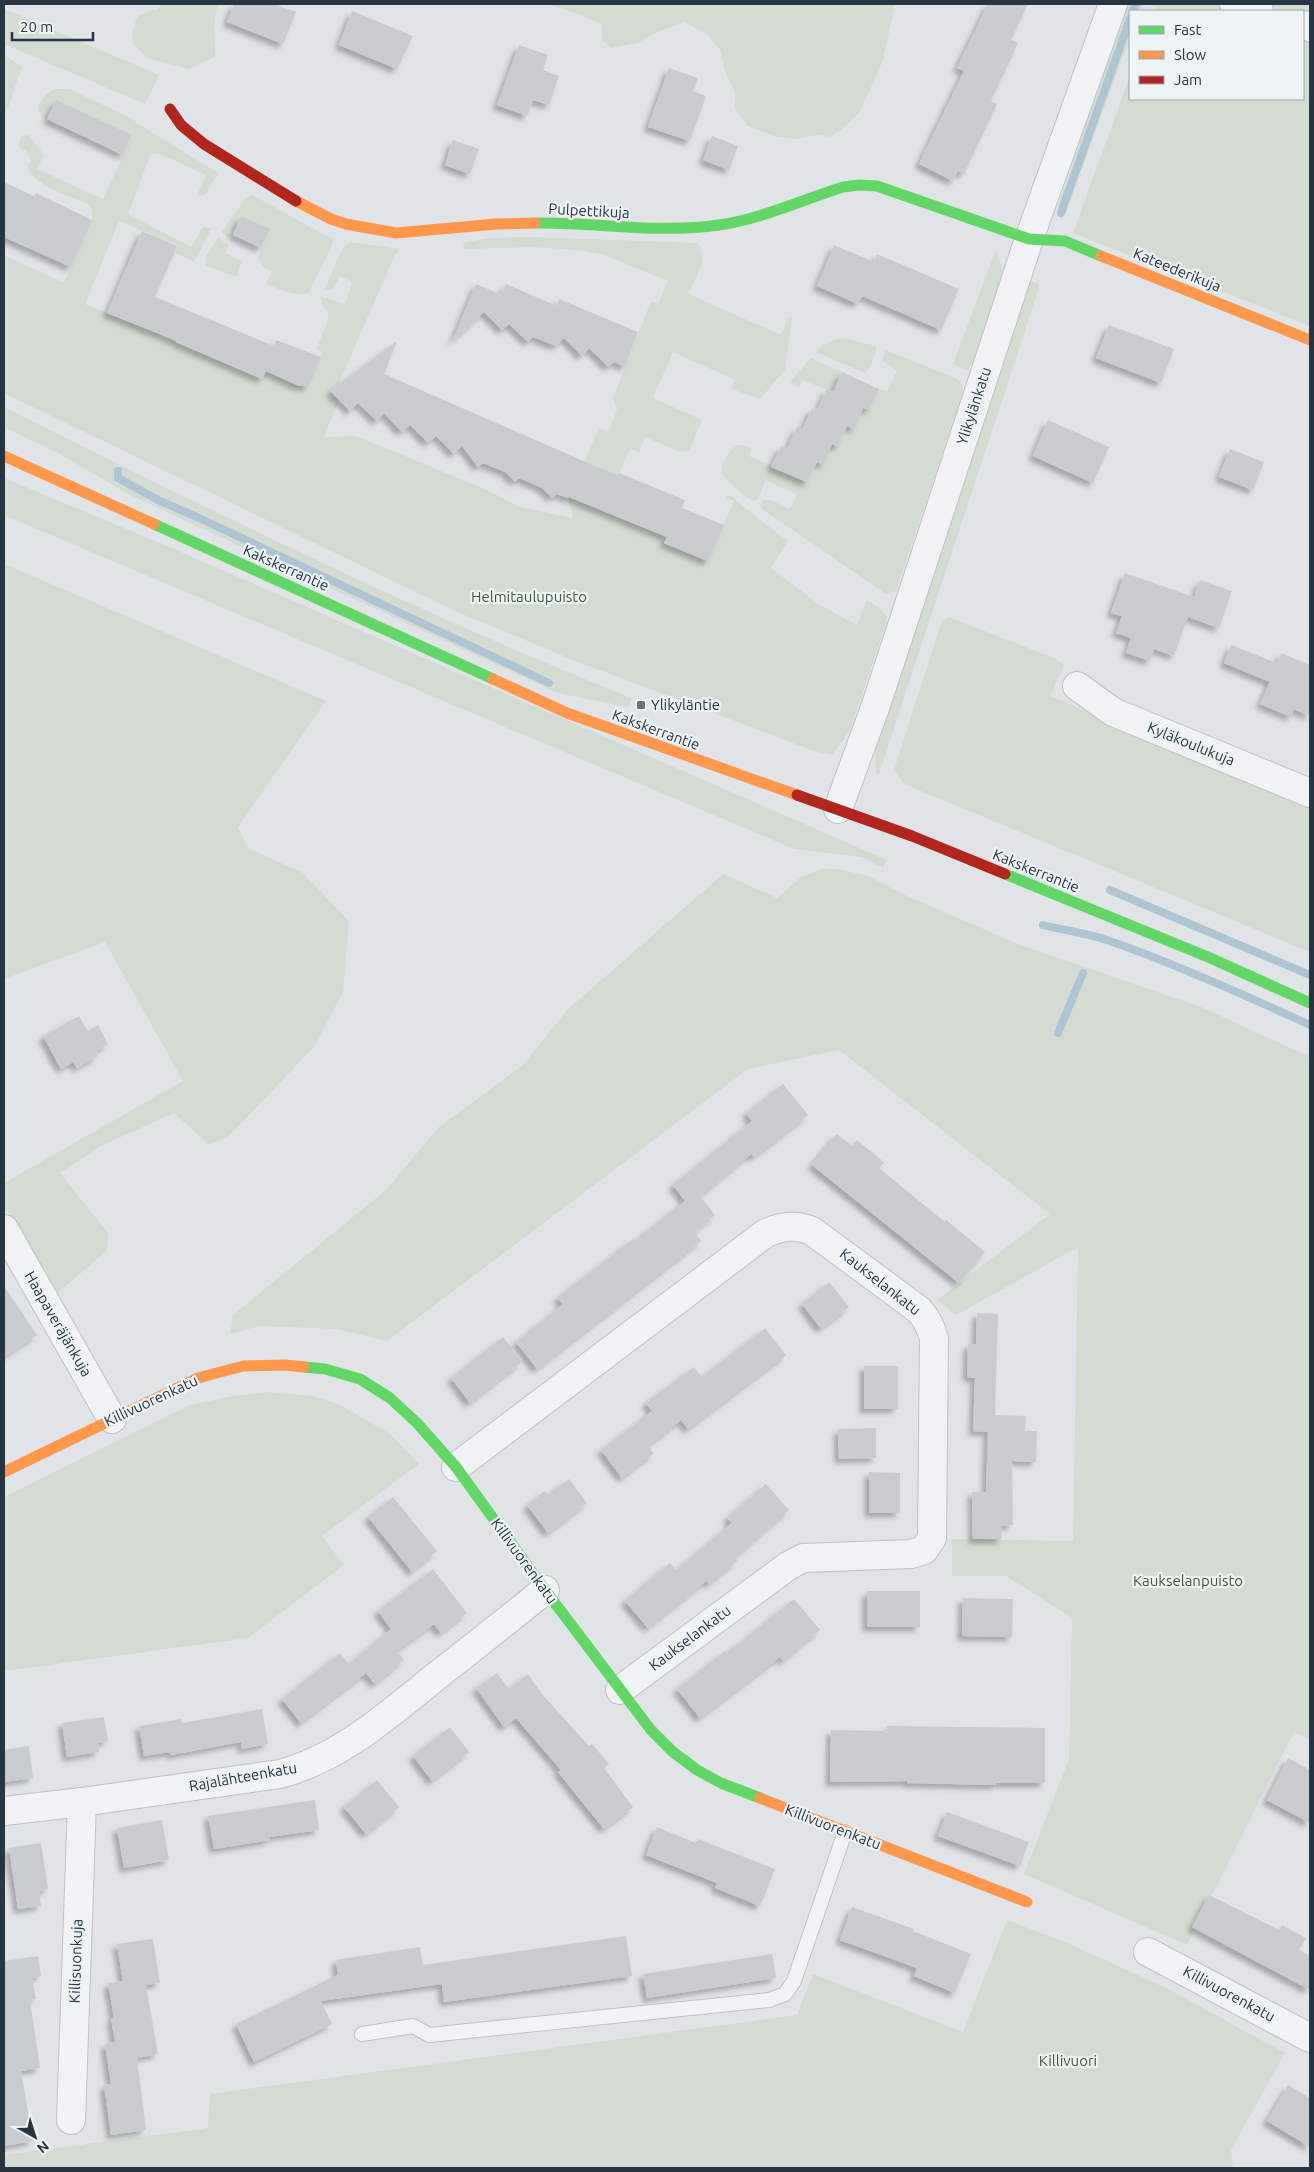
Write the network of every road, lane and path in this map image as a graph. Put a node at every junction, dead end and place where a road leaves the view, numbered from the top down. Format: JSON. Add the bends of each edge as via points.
{"nodes":[{"id":1,"x":1113,"y":4,"type":"edge"},
{"id":2,"x":1234,"y":4,"type":"edge"},
{"id":3,"x":1255,"y":10,"type":"edge"},
{"id":4,"x":170,"y":109,"type":"dead end"},
{"id":5,"x":1029,"y":240,"type":"junction"},
{"id":6,"x":1310,"y":340,"type":"edge"},
{"id":7,"x":4,"y":456,"type":"edge"},
{"id":8,"x":1077,"y":686,"type":"dead end"},
{"id":9,"x":1310,"y":793,"type":"edge"},
{"id":10,"x":838,"y":809,"type":"junction"},
{"id":11,"x":1310,"y":1003,"type":"edge"},
{"id":12,"x":4,"y":1229,"type":"edge"},
{"id":13,"x":112,"y":1419,"type":"junction"},
{"id":14,"x":456,"y":1467,"type":"junction"},
{"id":15,"x":4,"y":1472,"type":"edge"},
{"id":16,"x":544,"y":1590,"type":"junction"},
{"id":17,"x":620,"y":1690,"type":"junction"},
{"id":18,"x":82,"y":1802,"type":"junction"},
{"id":19,"x":4,"y":1811,"type":"edge"},
{"id":20,"x":845,"y":1832,"type":"junction"},
{"id":21,"x":1027,"y":1902,"type":"dead end"},
{"id":22,"x":1148,"y":1952,"type":"dead end"},
{"id":23,"x":362,"y":2034,"type":"dead end"},
{"id":24,"x":1310,"y":2038,"type":"edge"},
{"id":25,"x":71,"y":2120,"type":"dead end"}],
"edges":[{"from":1,"to":5,"type":"street","name":"Ylikylänkatu"},
{"from":2,"to":3,"type":"street"},
{"from":4,"to":5,"type":"street","name":"Pulpettikuja","via":[[181,125],[204,144],[306,207],[346,224],[396,233],[505,224],[667,229],[712,225],[740,220],[843,187],[859,185],[877,186]]},
{"from":5,"to":6,"type":"street","name":"Kateederikuja","via":[[1064,241]]},
{"from":5,"to":10,"type":"street","name":"Ylikylänkatu","via":[[876,705]]},
{"from":7,"to":10,"type":"street","name":"Kakskerrantie","via":[[566,713]]},
{"from":8,"to":9,"type":"street","name":"Kyläkoulukuja","via":[[1113,712]]},
{"from":10,"to":11,"type":"street","name":"Kakskerrantie","via":[[1208,957]]},
{"from":12,"to":13,"type":"street","name":"Haapaveräjänkuja"},
{"from":13,"to":14,"type":"street","name":"Killivuorenkatu","via":[[198,1378],[244,1366],[285,1365],[325,1369],[360,1379],[390,1398]]},
{"from":13,"to":15,"type":"street","name":"Killivuorenkatu"},
{"from":14,"to":16,"type":"street","name":"Killivuorenkatu"},
{"from":14,"to":17,"type":"street","name":"Kaukselankatu","via":[[766,1233],[782,1227],[798,1226],[812,1231],[919,1310],[925,1318],[934,1339],[932,1538],[924,1550],[911,1554],[802,1558]]},
{"from":16,"to":17,"type":"street","name":"Killivuorenkatu"},
{"from":16,"to":18,"type":"street","name":"Rajalähteenkatu","via":[[343,1748],[322,1759],[280,1774]]},
{"from":17,"to":20,"type":"street","name":"Killivuorenkatu","via":[[672,1752],[697,1770],[721,1783]]},
{"from":18,"to":19,"type":"street","name":"Rajalähteenkatu"},
{"from":18,"to":25,"type":"street","name":"Killisuonkuja"},
{"from":20,"to":21,"type":"street","name":"Killivuorenkatu"},
{"from":20,"to":23,"type":"lane","via":[[794,1981],[784,1994],[770,2000],[429,2035],[413,2026]]},
{"from":22,"to":24,"type":"street","name":"Killivuorenkatu"}]}
